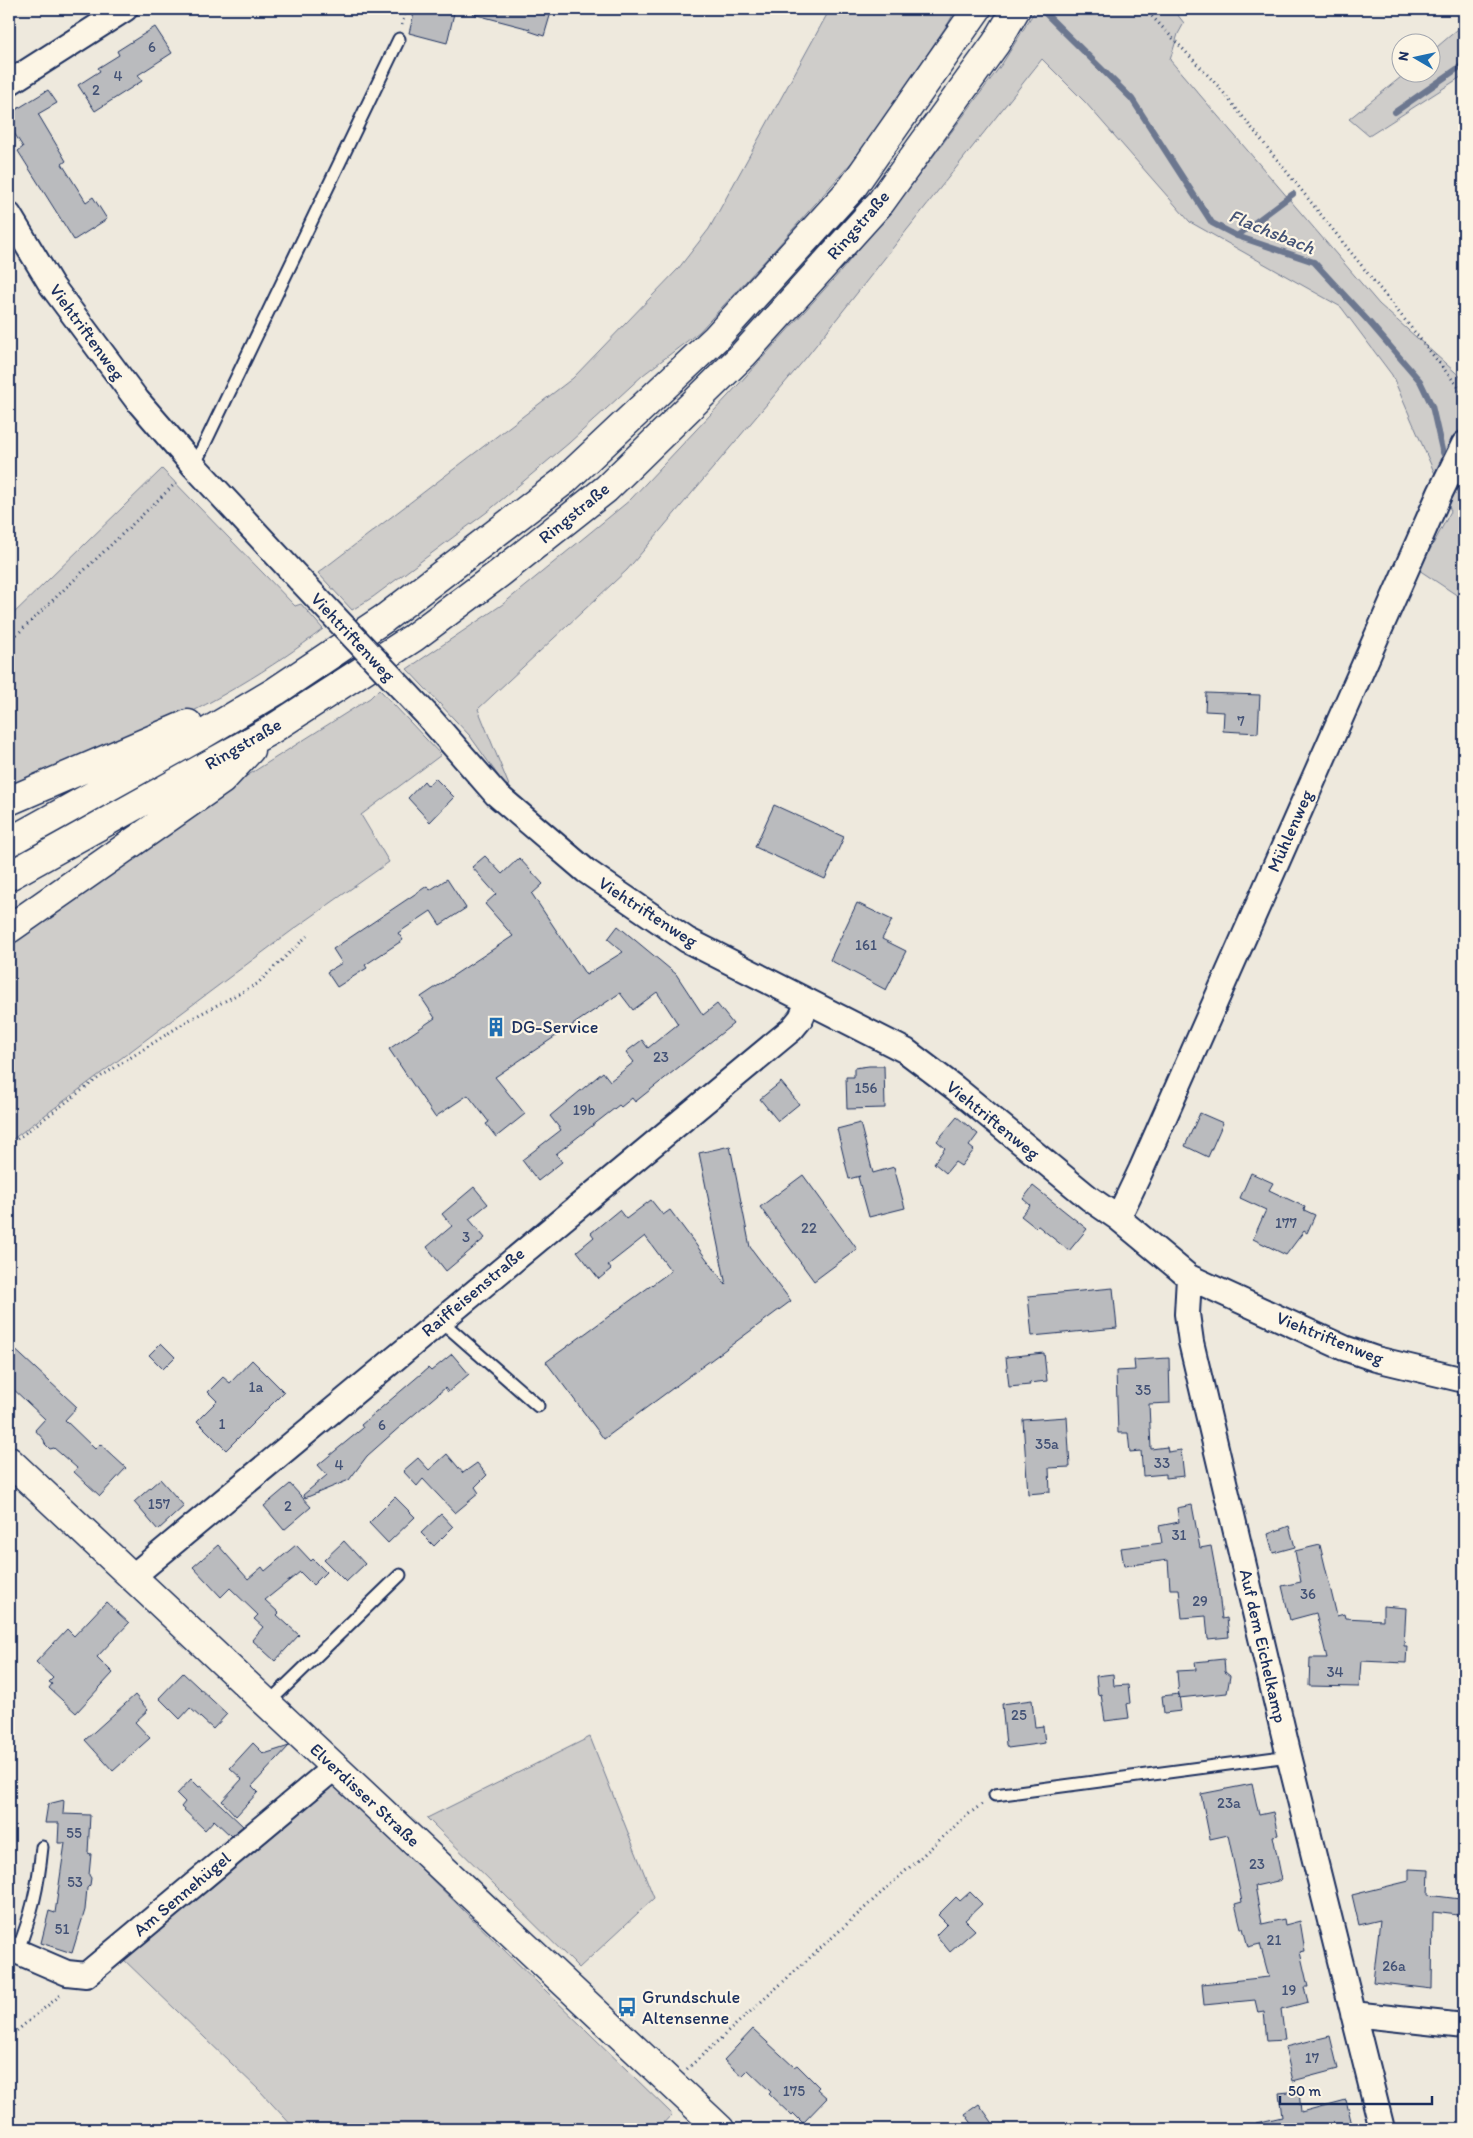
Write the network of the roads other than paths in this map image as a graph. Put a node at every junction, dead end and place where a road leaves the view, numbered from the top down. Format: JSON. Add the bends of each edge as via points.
{"nodes":[{"id":1,"x":125,"y":9,"type":"edge"},
{"id":2,"x":1016,"y":9,"type":"edge"},
{"id":3,"x":974,"y":15,"type":"edge"},
{"id":4,"x":101,"y":17,"type":"edge"},
{"id":5,"x":399,"y":39,"type":"dead end"},
{"id":6,"x":9,"y":83,"type":"edge"},
{"id":7,"x":9,"y":215,"type":"edge"},
{"id":8,"x":1464,"y":444,"type":"edge"},
{"id":9,"x":194,"y":466,"type":"junction"},
{"id":10,"x":276,"y":691,"type":"junction"},
{"id":11,"x":271,"y":730,"type":"junction"},
{"id":12,"x":9,"y":801,"type":"edge"},
{"id":13,"x":9,"y":842,"type":"edge"},
{"id":14,"x":9,"y":876,"type":"edge"},
{"id":15,"x":9,"y":929,"type":"edge"},
{"id":16,"x":808,"y":1002,"type":"junction"},
{"id":17,"x":1118,"y":1218,"type":"junction"},
{"id":18,"x":1189,"y":1276,"type":"junction"},
{"id":19,"x":440,"y":1320,"type":"junction"},
{"id":20,"x":1464,"y":1380,"type":"edge"},
{"id":21,"x":538,"y":1406,"type":"dead end"},
{"id":22,"x":9,"y":1461,"type":"edge"},
{"id":23,"x":400,"y":1575,"type":"dead end"},
{"id":24,"x":132,"y":1577,"type":"junction"},
{"id":25,"x":267,"y":1704,"type":"junction"},
{"id":26,"x":1289,"y":1756,"type":"junction"},
{"id":27,"x":335,"y":1767,"type":"junction"},
{"id":28,"x":995,"y":1795,"type":"road end"},
{"id":29,"x":42,"y":1847,"type":"dead end"},
{"id":30,"x":13,"y":1950,"type":"edge"},
{"id":31,"x":1353,"y":2014,"type":"junction"},
{"id":32,"x":1464,"y":2026,"type":"edge"},
{"id":33,"x":720,"y":2129,"type":"edge"},
{"id":34,"x":1382,"y":2129,"type":"edge"}],
"edges":[{"from":1,"to":4,"type":"street"},
{"from":2,"to":11,"type":"main road","name":"Ringstraße","via":[[996,43],[881,202],[742,355],[606,489],[413,638]]},
{"from":3,"to":10,"type":"main road","name":"Ringstraße","via":[[852,188],[716,338],[564,482],[385,618]]},
{"from":4,"to":6,"type":"street"},
{"from":5,"to":9,"type":"lane"},
{"from":7,"to":9,"type":"street","name":"Viehtriftenweg","via":[[52,286],[95,345]]},
{"from":8,"to":17,"type":"street","name":"Mühlenweg"},
{"from":9,"to":16,"type":"street","name":"Viehtriftenweg","bridge":true,"via":[[427,715],[496,794],[586,871],[687,940]]},
{"from":10,"to":12,"type":"main road","via":[[240,692],[184,727]]},
{"from":10,"to":13,"type":"main road","name":"Ringstraße"},
{"from":11,"to":14,"type":"main road","name":"Ringstraße"},
{"from":11,"to":15,"type":"main road","via":[[222,780]]},
{"from":16,"to":17,"type":"street","name":"Viehtriftenweg","via":[[906,1051]]},
{"from":16,"to":19,"type":"street","name":"Raiffeisenstraße","via":[[792,1029]]},
{"from":17,"to":18,"type":"street","name":"Viehtriftenweg"},
{"from":18,"to":20,"type":"street","name":"Viehtriftenweg","via":[[1344,1348],[1376,1360]]},
{"from":18,"to":26,"type":"street","name":"Auf dem Eichelkamp","via":[[1187,1314],[1190,1342]]},
{"from":19,"to":21,"type":"lane"},
{"from":19,"to":24,"type":"street","name":"Raiffeisenstraße"},
{"from":22,"to":24,"type":"main road","name":"Elverdisser Straße"},
{"from":23,"to":25,"type":"lane"},
{"from":24,"to":25,"type":"main road","name":"Elverdisser Straße"},
{"from":25,"to":27,"type":"main road","name":"Elverdisser Straße"},
{"from":26,"to":28,"type":"lane"},
{"from":26,"to":31,"type":"street","name":"Auf dem Eichelkamp"},
{"from":27,"to":30,"type":"street","name":"Am Sennehügel","via":[[86,1975],[67,1973]]},
{"from":27,"to":33,"type":"main road","name":"Elverdisser Straße"},
{"from":29,"to":30,"type":"lane","via":[[39,1884],[30,1918]]},
{"from":31,"to":32,"type":"street"},
{"from":31,"to":34,"type":"street","name":"Auf dem Eichelkamp"}]}
